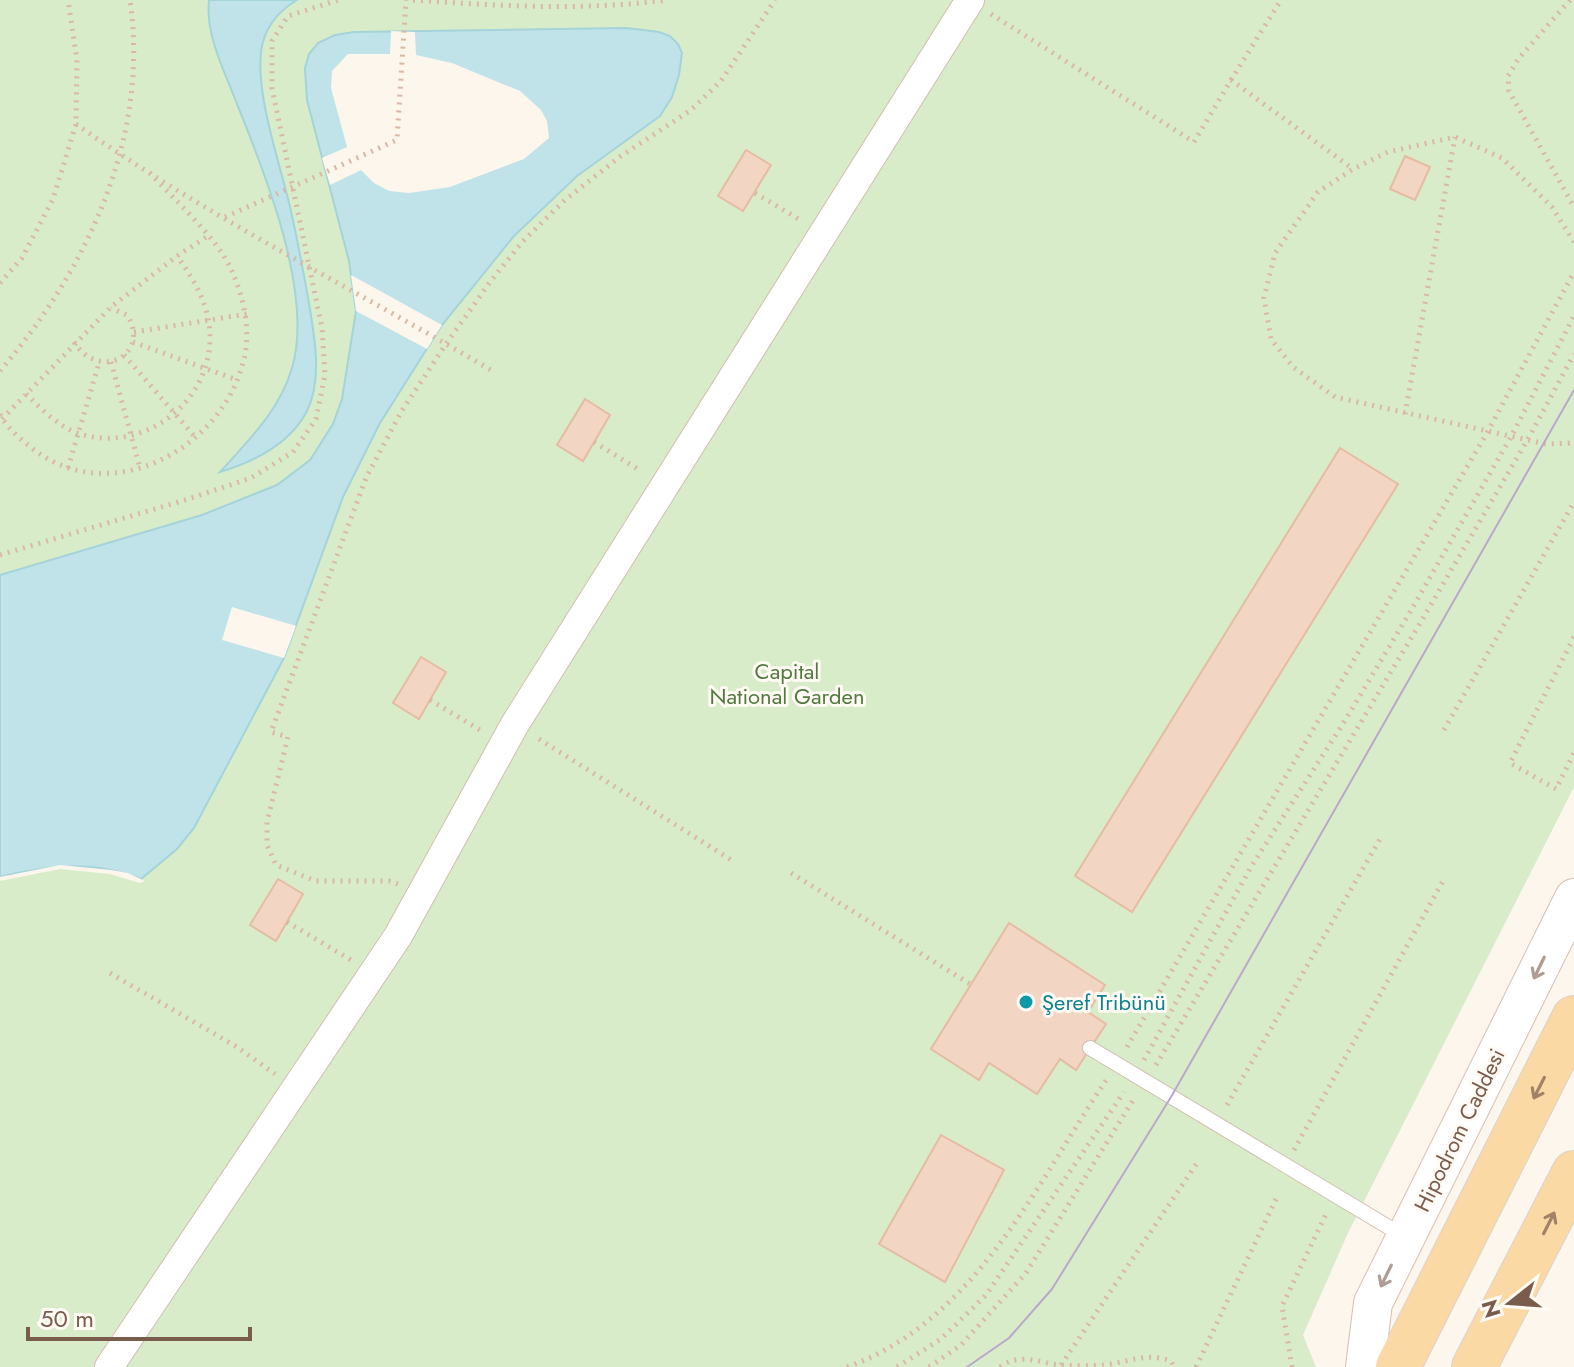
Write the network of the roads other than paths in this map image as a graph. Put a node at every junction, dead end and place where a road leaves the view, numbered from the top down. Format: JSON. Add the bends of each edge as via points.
{"nodes":[{"id":1,"x":970,"y":0,"type":"edge"},
{"id":2,"x":1574,"y":898,"type":"edge"},
{"id":3,"x":1574,"y":1018,"type":"edge"},
{"id":4,"x":1090,"y":1048,"type":"dead end"},
{"id":5,"x":1574,"y":1173,"type":"edge"},
{"id":6,"x":1405,"y":1238,"type":"junction"},
{"id":7,"x":109,"y":1367,"type":"edge"},
{"id":8,"x":1365,"y":1367,"type":"edge"},
{"id":9,"x":1398,"y":1367,"type":"edge"},
{"id":10,"x":1474,"y":1367,"type":"edge"}],
"edges":[{"from":1,"to":7,"type":"street","via":[[509,734],[398,936]]},
{"from":2,"to":6,"type":"street","name":"Hipodrom Caddesi","one_way":true},
{"from":3,"to":9,"type":"main road","one_way":true},
{"from":4,"to":6,"type":"lane"},
{"from":10,"to":5,"type":"main road","one_way":true},
{"from":6,"to":8,"type":"street","name":"Hipodrom Caddesi","one_way":true,"via":[[1373,1303]]}]}
